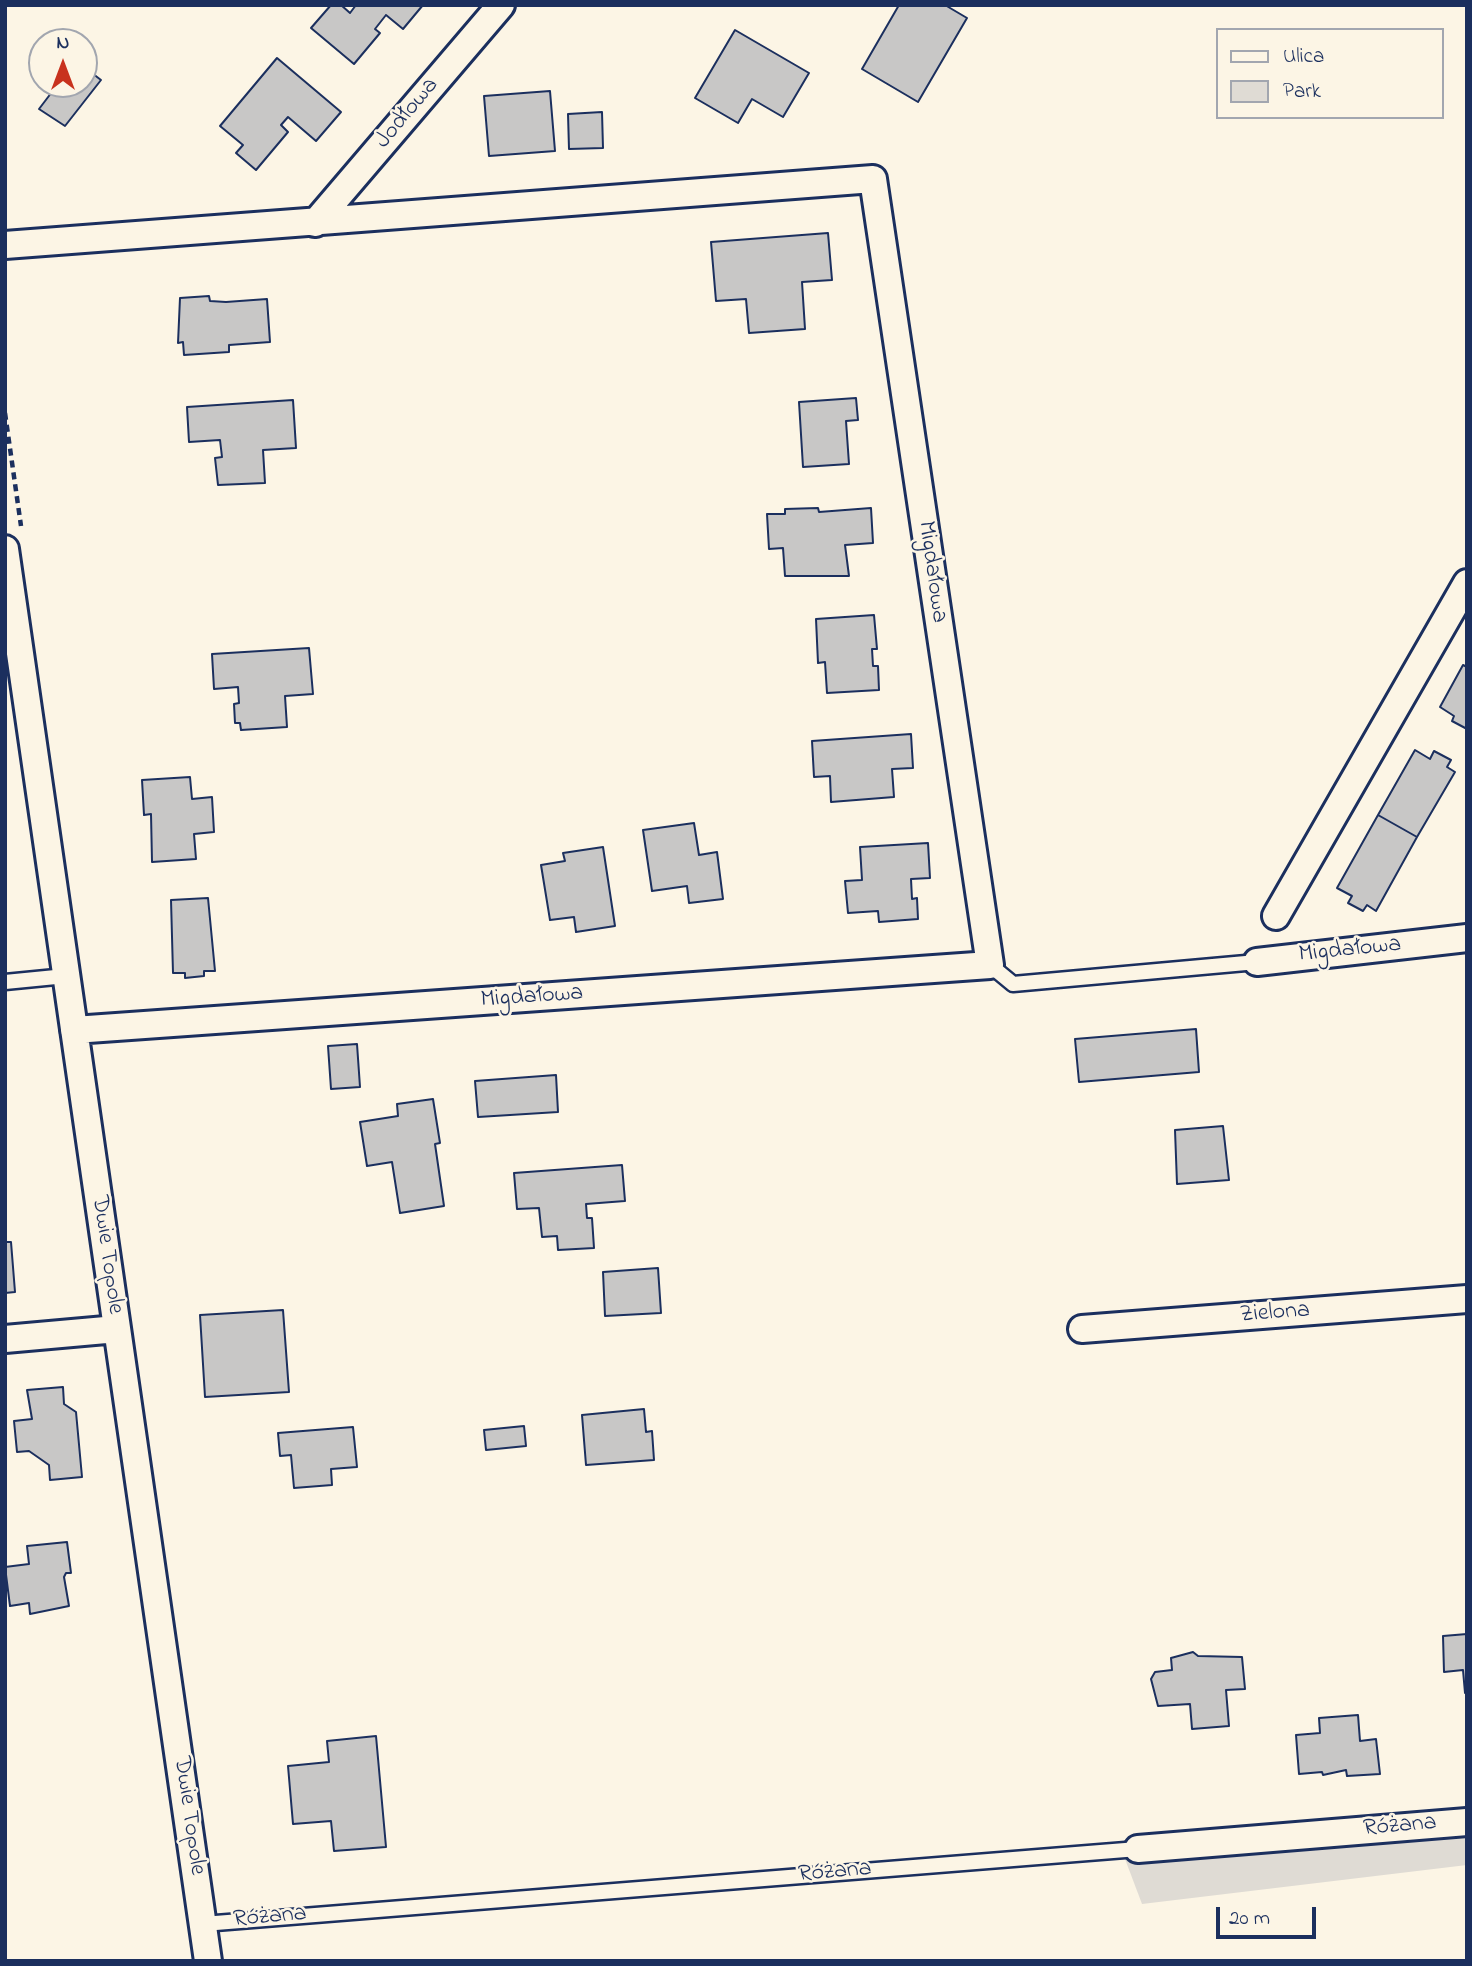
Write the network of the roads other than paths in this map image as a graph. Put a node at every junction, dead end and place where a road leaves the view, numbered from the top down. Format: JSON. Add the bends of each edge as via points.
{"nodes":[{"id":1,"x":501,"y":5,"type":"edge"},
{"id":2,"x":315,"y":223,"type":"junction"},
{"id":3,"x":5,"y":245,"type":"edge"},
{"id":4,"x":5,"y":549,"type":"edge"},
{"id":5,"x":1467,"y":583,"type":"edge"},
{"id":6,"x":1276,"y":916,"type":"dead end"},
{"id":7,"x":1467,"y":938,"type":"edge"},
{"id":8,"x":1257,"y":962,"type":"joint"},
{"id":9,"x":990,"y":965,"type":"junction"},
{"id":10,"x":66,"y":976,"type":"junction"},
{"id":11,"x":5,"y":982,"type":"edge"},
{"id":12,"x":74,"y":1030,"type":"junction"},
{"id":13,"x":1467,"y":1299,"type":"edge"},
{"id":14,"x":117,"y":1329,"type":"junction"},
{"id":15,"x":1082,"y":1329,"type":"dead end"},
{"id":16,"x":5,"y":1339,"type":"edge"},
{"id":17,"x":1467,"y":1822,"type":"edge"},
{"id":18,"x":1138,"y":1849,"type":"joint"},
{"id":19,"x":203,"y":1924,"type":"junction"},
{"id":20,"x":208,"y":1961,"type":"edge"}],
"edges":[{"from":1,"to":2,"type":"street","name":"Jodłowa"},
{"from":2,"to":3,"type":"street"},
{"from":2,"to":9,"type":"street","name":"Migdałowa","via":[[873,179]]},
{"from":4,"to":10,"type":"street","name":"Dwie Topole"},
{"from":5,"to":6,"type":"street"},
{"from":7,"to":8,"type":"street","name":"Migdałowa"},
{"from":8,"to":9,"type":"lane","name":"Migdałowa","via":[[1013,984]]},
{"from":9,"to":12,"type":"street","name":"Migdałowa"},
{"from":10,"to":11,"type":"lane"},
{"from":10,"to":12,"type":"street","name":"Dwie Topole"},
{"from":12,"to":14,"type":"street","name":"Dwie Topole"},
{"from":13,"to":15,"type":"street","name":"Zielona"},
{"from":14,"to":16,"type":"street"},
{"from":14,"to":19,"type":"street","name":"Dwie Topole"},
{"from":17,"to":18,"type":"street","name":"Różana"},
{"from":18,"to":19,"type":"lane","name":"Różana"},
{"from":19,"to":20,"type":"street","name":"Dwie Topole"}]}
